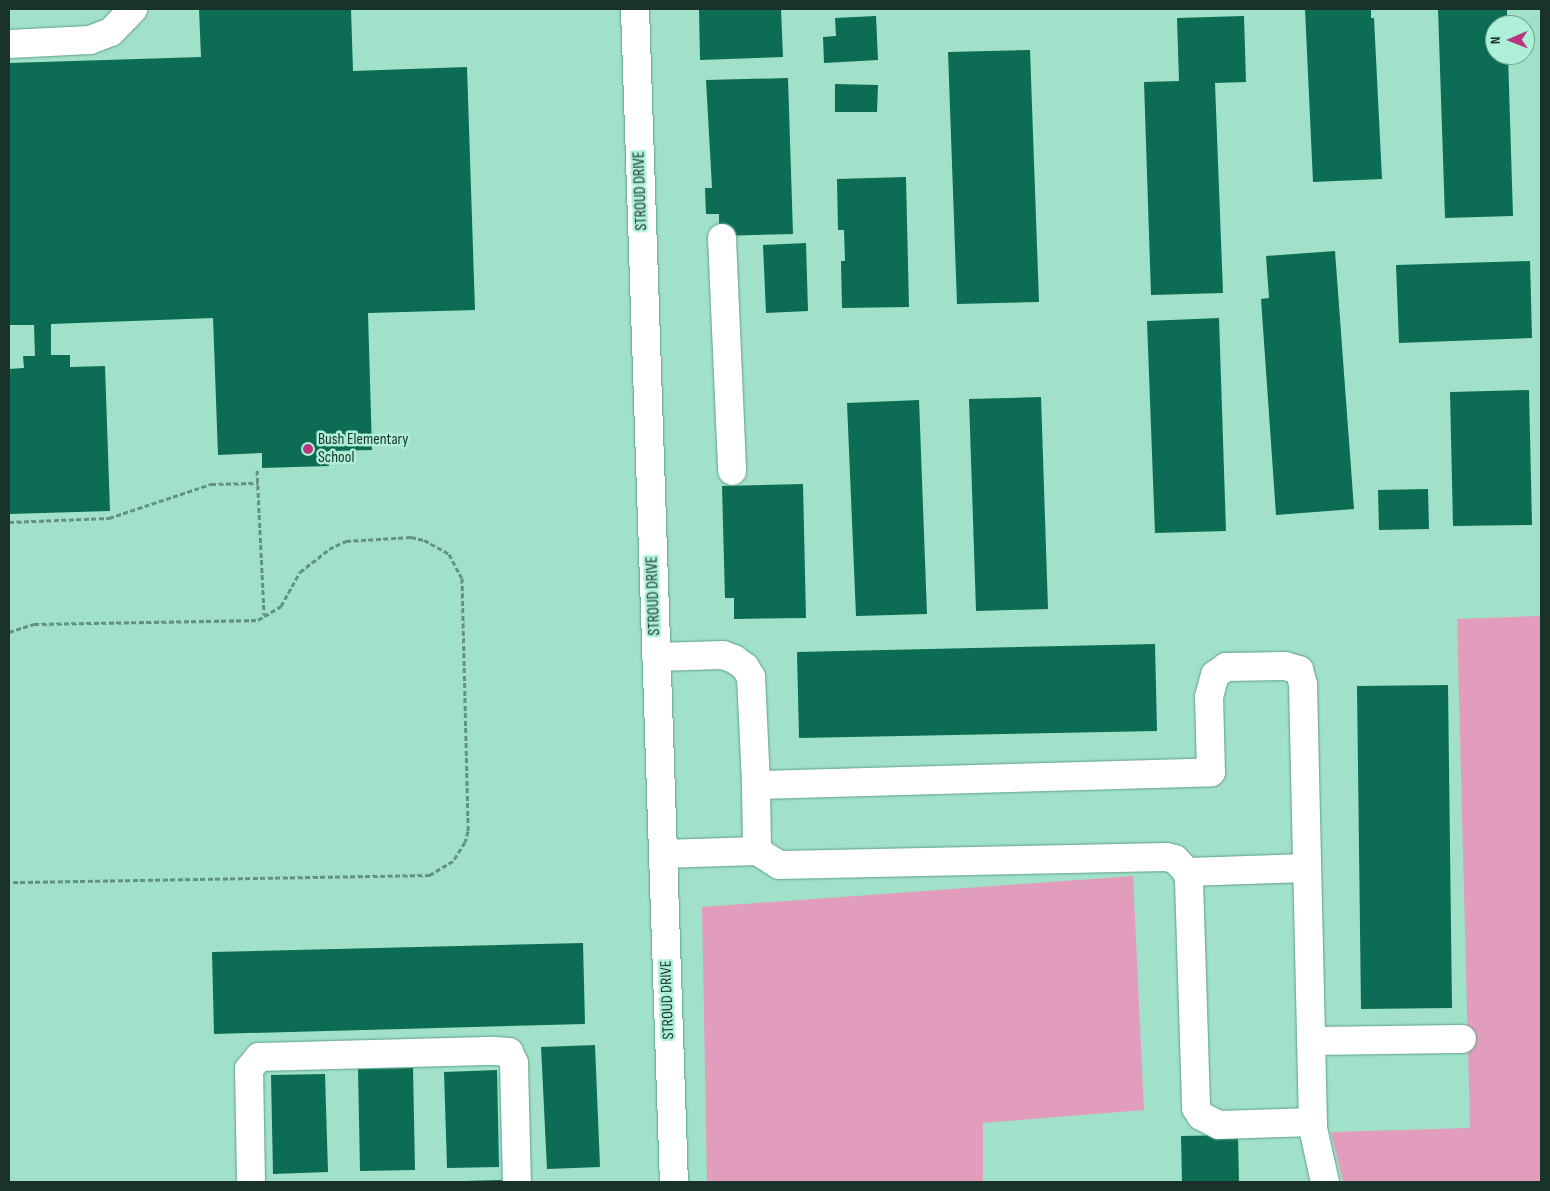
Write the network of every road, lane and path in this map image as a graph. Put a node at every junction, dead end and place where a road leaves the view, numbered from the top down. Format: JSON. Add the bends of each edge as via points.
{"nodes":[{"id":1,"x":133,"y":9,"type":"edge"},
{"id":2,"x":635,"y":9,"type":"edge"},
{"id":3,"x":9,"y":44,"type":"edge"},
{"id":4,"x":722,"y":238,"type":"dead end"},
{"id":5,"x":257,"y":470,"type":"dead end"},
{"id":6,"x":732,"y":471,"type":"dead end"},
{"id":7,"x":258,"y":483,"type":"junction"},
{"id":8,"x":9,"y":522,"type":"edge"},
{"id":9,"x":264,"y":616,"type":"junction"},
{"id":10,"x":9,"y":632,"type":"edge"},
{"id":11,"x":656,"y":657,"type":"junction"},
{"id":12,"x":756,"y":785,"type":"junction"},
{"id":13,"x":757,"y":851,"type":"junction"},
{"id":14,"x":663,"y":854,"type":"junction"},
{"id":15,"x":1307,"y":868,"type":"junction"},
{"id":16,"x":1187,"y":872,"type":"junction"},
{"id":17,"x":9,"y":882,"type":"edge"},
{"id":18,"x":1462,"y":1038,"type":"dead end"},
{"id":19,"x":1311,"y":1041,"type":"junction"},
{"id":20,"x":1313,"y":1122,"type":"junction"},
{"id":21,"x":251,"y":1182,"type":"edge"},
{"id":22,"x":517,"y":1182,"type":"edge"},
{"id":23,"x":674,"y":1182,"type":"edge"},
{"id":24,"x":1325,"y":1182,"type":"edge"}],
"edges":[{"from":1,"to":3,"type":"street","via":[[111,32],[90,40]]},
{"from":2,"to":11,"type":"street","name":"STROUD DRIVE"},
{"from":4,"to":6,"type":"street"},
{"from":5,"to":7,"type":"path"},
{"from":7,"to":8,"type":"path","via":[[211,484],[110,518]]},
{"from":7,"to":9,"type":"path"},
{"from":9,"to":10,"type":"path","via":[[258,620],[34,624]]},
{"from":9,"to":17,"type":"path","via":[[281,606],[300,572],[330,549],[346,542],[411,537],[424,540],[449,554],[462,578],[468,831],[454,861],[430,875]]},
{"from":11,"to":12,"type":"street","via":[[722,655],[745,666],[751,677]]},
{"from":11,"to":14,"type":"street","name":"STROUD DRIVE"},
{"from":12,"to":13,"type":"street"},
{"from":12,"to":15,"type":"street","via":[[1211,772],[1209,697],[1215,675],[1226,667],[1290,666],[1299,670],[1303,684]]},
{"from":13,"to":14,"type":"street"},
{"from":13,"to":16,"type":"street","via":[[779,865],[1166,857],[1175,859]]},
{"from":14,"to":23,"type":"street","name":"STROUD DRIVE"},
{"from":15,"to":16,"type":"street"},
{"from":15,"to":19,"type":"street"},
{"from":16,"to":20,"type":"street","via":[[1196,1108],[1201,1116],[1220,1124]]},
{"from":18,"to":19,"type":"street"},
{"from":19,"to":20,"type":"street"},
{"from":20,"to":24,"type":"street"},
{"from":21,"to":22,"type":"street","via":[[249,1070],[259,1057],[495,1051],[510,1052],[514,1063]]}]}
